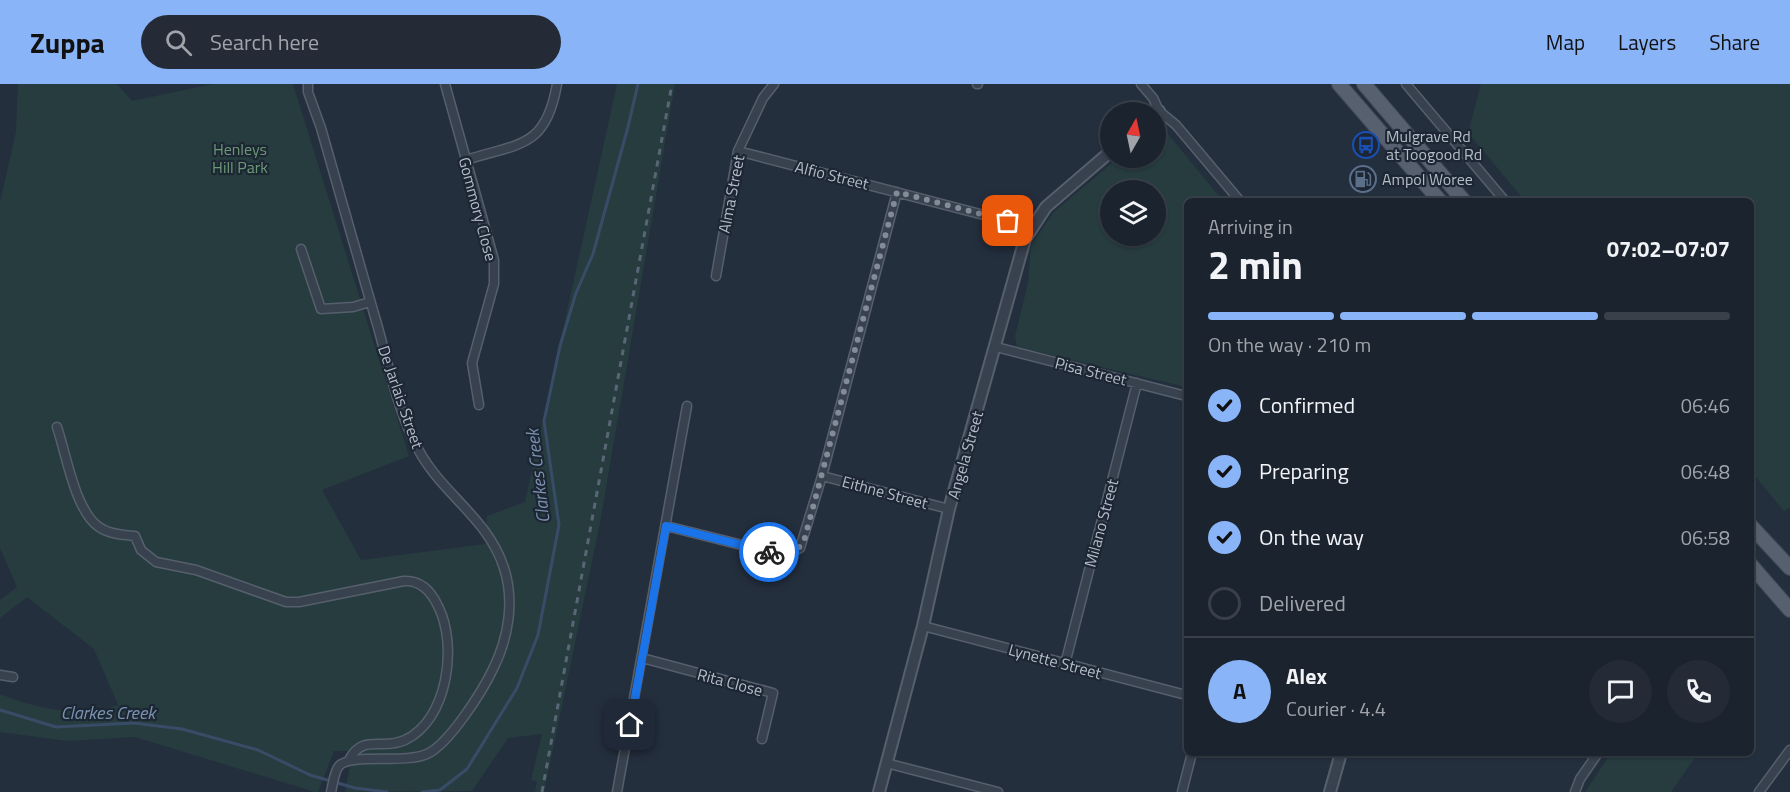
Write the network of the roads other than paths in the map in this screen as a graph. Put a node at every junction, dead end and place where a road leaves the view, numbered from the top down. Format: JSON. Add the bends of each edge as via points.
{"nodes":[{"id":1,"x":308,"y":84,"type":"edge"},
{"id":2,"x":445,"y":84,"type":"edge"},
{"id":3,"x":557,"y":84,"type":"edge"},
{"id":4,"x":774,"y":84,"type":"edge"},
{"id":5,"x":1141,"y":84,"type":"edge"},
{"id":6,"x":1339,"y":84,"type":"edge"},
{"id":7,"x":1364,"y":84,"type":"edge"},
{"id":8,"x":1406,"y":84,"type":"edge"},
{"id":9,"x":1154,"y":102,"type":"edge"},
{"id":10,"x":1166,"y":116,"type":"edge"},
{"id":11,"x":738,"y":151,"type":"junction"},
{"id":12,"x":466,"y":160,"type":"junction"},
{"id":13,"x":1100,"y":161,"type":"edge"},
{"id":14,"x":897,"y":192,"type":"junction"},
{"id":15,"x":1237,"y":198,"type":"edge"},
{"id":16,"x":1437,"y":198,"type":"edge"},
{"id":17,"x":1461,"y":198,"type":"edge"},
{"id":18,"x":1502,"y":198,"type":"edge"},
{"id":19,"x":1030,"y":227,"type":"junction"},
{"id":20,"x":302,"y":249,"type":"dead end"},
{"id":21,"x":716,"y":276,"type":"dead end"},
{"id":22,"x":370,"y":302,"type":"junction"},
{"id":23,"x":996,"y":347,"type":"junction"},
{"id":24,"x":1137,"y":383,"type":"junction"},
{"id":25,"x":1184,"y":395,"type":"edge"},
{"id":26,"x":479,"y":405,"type":"dead end"},
{"id":27,"x":687,"y":406,"type":"dead end"},
{"id":28,"x":57,"y":427,"type":"dead end"},
{"id":29,"x":822,"y":476,"type":"junction"},
{"id":30,"x":949,"y":509,"type":"junction"},
{"id":31,"x":666,"y":526,"type":"junction"},
{"id":32,"x":1754,"y":529,"type":"edge"},
{"id":33,"x":1790,"y":568,"type":"edge"},
{"id":34,"x":1754,"y":569,"type":"edge"},
{"id":35,"x":1790,"y":610,"type":"edge"},
{"id":36,"x":923,"y":626,"type":"junction"},
{"id":37,"x":642,"y":658,"type":"junction"},
{"id":38,"x":1065,"y":664,"type":"junction"},
{"id":39,"x":0,"y":675,"type":"edge"},
{"id":40,"x":13,"y":677,"type":"dead end"},
{"id":41,"x":1184,"y":694,"type":"edge"},
{"id":42,"x":762,"y":739,"type":"dead end"},
{"id":43,"x":1790,"y":750,"type":"edge"},
{"id":44,"x":1191,"y":756,"type":"edge"},
{"id":45,"x":1340,"y":756,"type":"edge"},
{"id":46,"x":1596,"y":756,"type":"edge"},
{"id":47,"x":349,"y":760,"type":"junction"},
{"id":48,"x":886,"y":763,"type":"junction"},
{"id":49,"x":331,"y":792,"type":"edge"},
{"id":50,"x":617,"y":792,"type":"edge"},
{"id":51,"x":879,"y":792,"type":"edge"},
{"id":52,"x":998,"y":792,"type":"edge"},
{"id":53,"x":1182,"y":792,"type":"edge"},
{"id":54,"x":1330,"y":792,"type":"edge"},
{"id":55,"x":1575,"y":792,"type":"edge"},
{"id":56,"x":1759,"y":792,"type":"edge"}],
"edges":[{"from":1,"to":22,"type":"street","name":"De Jarlais Street"},
{"from":2,"to":12,"type":"street","name":"Gommory Close"},
{"from":3,"to":12,"type":"street","via":[[553,110],[539,133],[529,140]]},
{"from":4,"to":11,"type":"street","name":"Alma Street","via":[[763,98]]},
{"from":5,"to":9,"type":"street"},
{"from":6,"to":16,"type":"main road"},
{"from":7,"to":17,"type":"main road"},
{"from":8,"to":18,"type":"street"},
{"from":10,"to":15,"type":"street"},
{"from":11,"to":14,"type":"street","name":"Alfio Street"},
{"from":11,"to":21,"type":"street","name":"Alma Street"},
{"from":12,"to":26,"type":"street","name":"Gommory Close","via":[[494,260],[494,284],[472,363]]},
{"from":13,"to":19,"type":"street","name":"Angela Street","via":[[1046,207]]},
{"from":14,"to":19,"type":"street","name":"Alfio Street"},
{"from":14,"to":29,"type":"street"},
{"from":19,"to":23,"type":"street","name":"Angela Street"},
{"from":20,"to":22,"type":"street","via":[[321,309]]},
{"from":22,"to":47,"type":"street","name":"De Jarlais Street","via":[[412,438],[439,482],[489,536],[504,568],[510,611],[503,647],[490,675],[439,746],[404,760]]},
{"from":23,"to":24,"type":"street","name":"Pisa Street"},
{"from":23,"to":30,"type":"street","name":"Angela Street"},
{"from":24,"to":25,"type":"street","name":"Pisa Street"},
{"from":24,"to":38,"type":"street","name":"Milano Street"},
{"from":27,"to":31,"type":"street"},
{"from":28,"to":47,"type":"street","via":[[79,498],[94,522],[111,532],[135,536],[141,550],[156,562],[196,570],[286,602],[404,580],[417,582],[431,593],[448,629],[449,644],[446,677],[433,713],[411,737],[399,742],[362,744]]},
{"from":29,"to":30,"type":"street","name":"Eithne Street"},
{"from":29,"to":31,"type":"street","via":[[804,541],[795,552],[778,555]]},
{"from":30,"to":36,"type":"street","name":"Angela Street"},
{"from":31,"to":37,"type":"street"},
{"from":32,"to":33,"type":"main road"},
{"from":34,"to":35,"type":"main road"},
{"from":36,"to":38,"type":"street","name":"Lynette Street"},
{"from":36,"to":48,"type":"street","name":"Angela Street"},
{"from":37,"to":42,"type":"street","name":"Rita Close","via":[[773,693]]},
{"from":37,"to":50,"type":"street"},
{"from":38,"to":41,"type":"street","name":"Lynette Street"},
{"from":39,"to":40,"type":"street"},
{"from":43,"to":56,"type":"street"},
{"from":44,"to":53,"type":"street"},
{"from":45,"to":54,"type":"street"},
{"from":46,"to":55,"type":"street"},
{"from":47,"to":49,"type":"street","name":"De Jarlais Street","via":[[337,769]]},
{"from":48,"to":51,"type":"street","name":"Angela Street"},
{"from":48,"to":52,"type":"street"}]}
